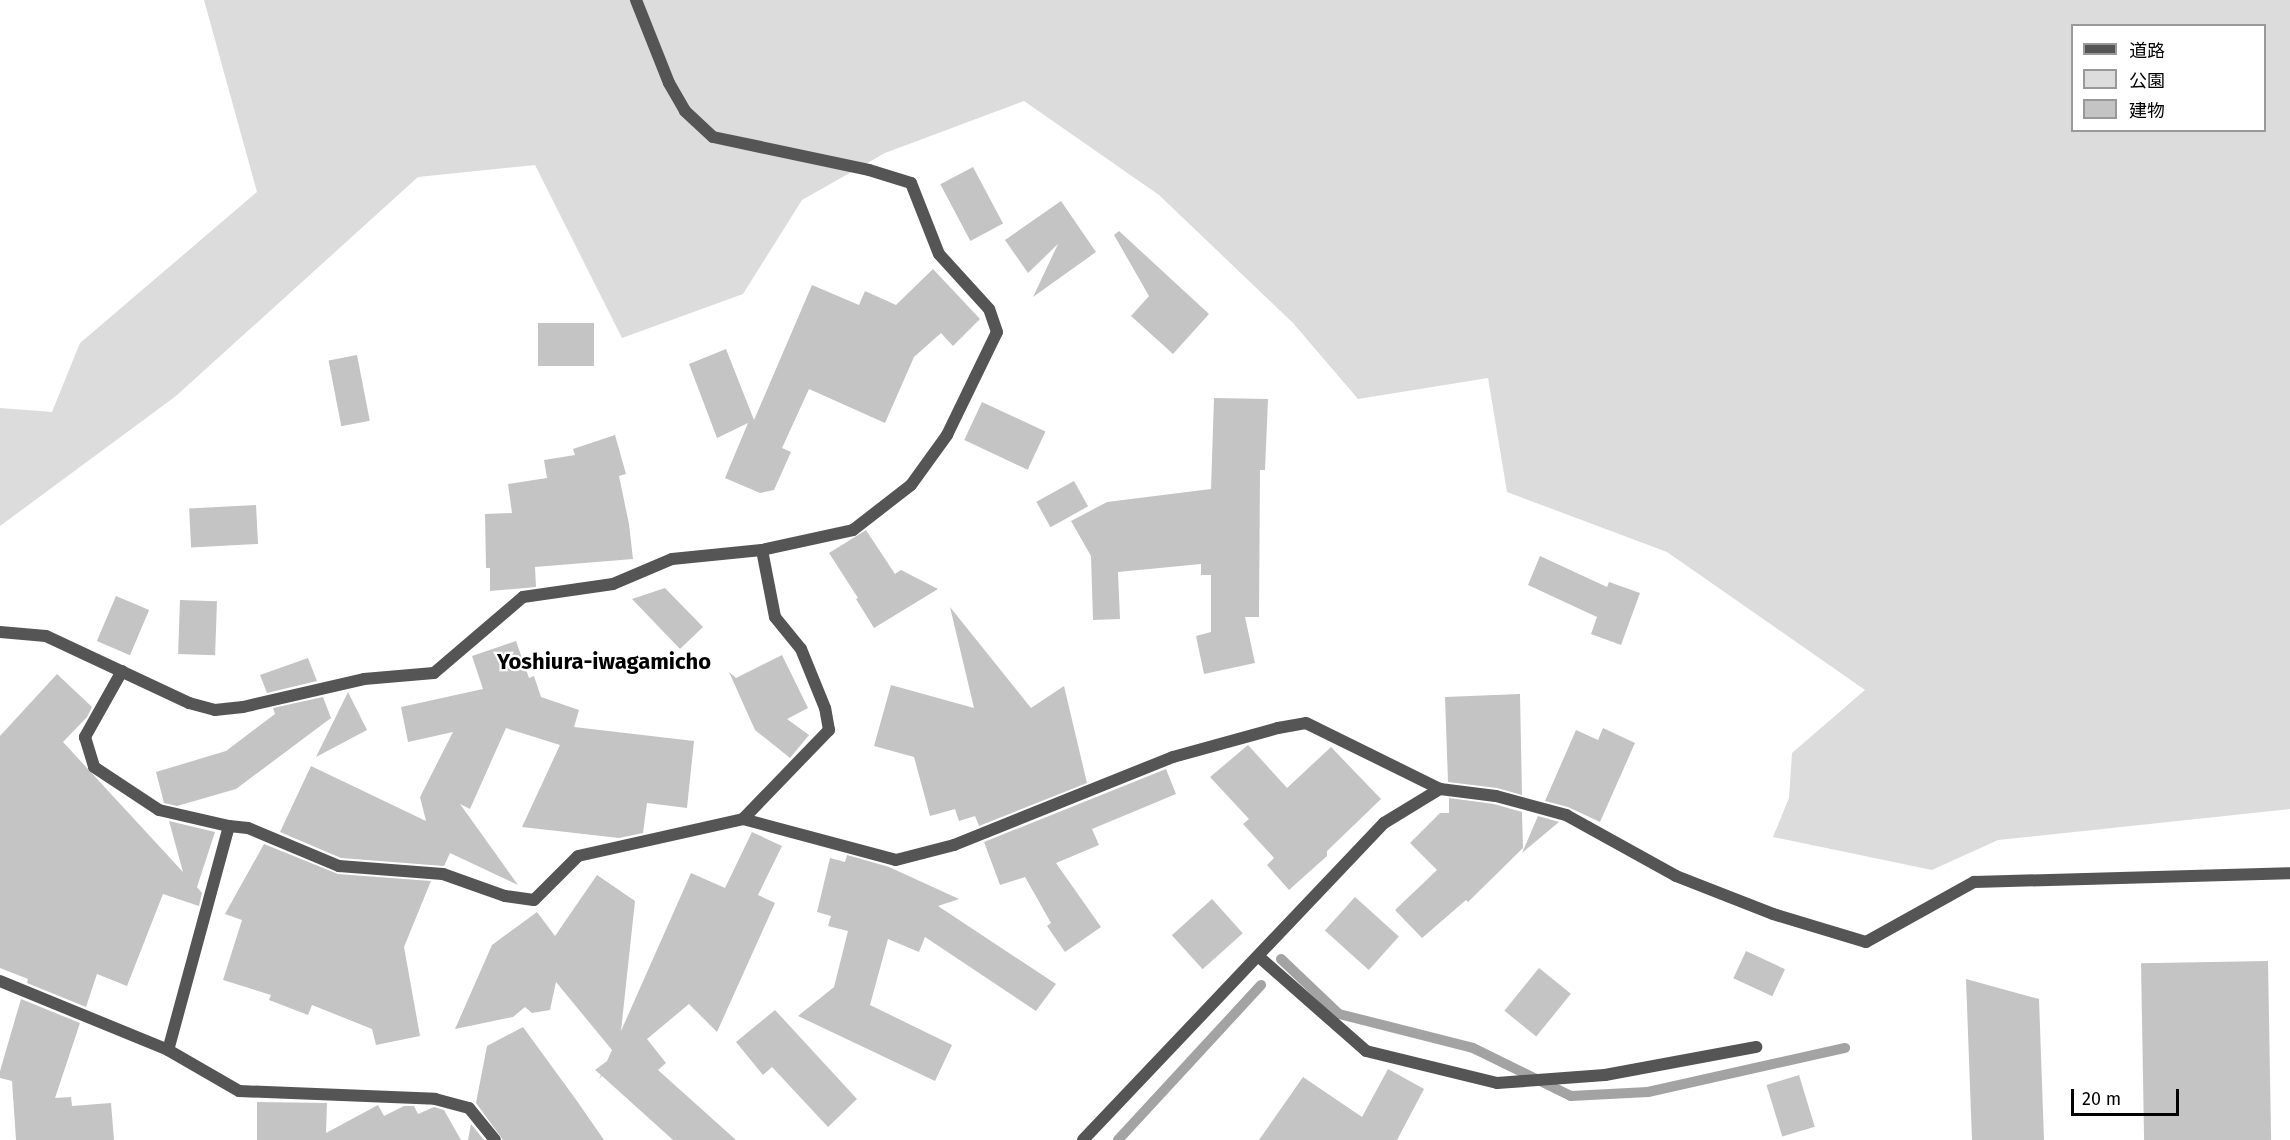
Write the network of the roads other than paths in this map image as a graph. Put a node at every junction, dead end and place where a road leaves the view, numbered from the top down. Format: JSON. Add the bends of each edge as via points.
{"nodes":[{"id":1,"x":636,"y":0,"type":"edge"},
{"id":2,"x":762,"y":550,"type":"junction"},
{"id":3,"x":0,"y":632,"type":"edge"},
{"id":4,"x":122,"y":671,"type":"junction"},
{"id":5,"x":1440,"y":789,"type":"junction"},
{"id":6,"x":743,"y":819,"type":"junction"},
{"id":7,"x":229,"y":826,"type":"junction"},
{"id":8,"x":2290,"y":873,"type":"edge"},
{"id":9,"x":1258,"y":956,"type":"junction"},
{"id":10,"x":0,"y":981,"type":"edge"},
{"id":11,"x":1756,"y":1047,"type":"dead end"},
{"id":12,"x":168,"y":1050,"type":"junction"},
{"id":13,"x":495,"y":1140,"type":"edge"},
{"id":14,"x":1083,"y":1140,"type":"edge"}],
"edges":[{"from":1,"to":2,"type":"street","via":[[669,83],[685,111],[712,137],[869,170],[911,183],[939,254],[988,309],[997,332],[947,435],[911,484],[853,530]]},
{"from":2,"to":4,"type":"street","via":[[672,559],[614,584],[524,597],[434,673],[364,679],[215,710],[189,703]]},
{"from":2,"to":6,"type":"street","via":[[775,617],[801,649],[825,708],[829,730]]},
{"from":3,"to":4,"type":"street","via":[[46,636]]},
{"from":4,"to":7,"type":"street","via":[[85,737],[94,767],[159,810]]},
{"from":5,"to":6,"type":"street","via":[[1306,723],[1173,758],[954,845],[896,860]]},
{"from":5,"to":8,"type":"street","via":[[1496,796],[1566,815],[1676,876],[1773,914],[1866,942],[1974,882]]},
{"from":5,"to":9,"type":"street","via":[[1384,823]]},
{"from":6,"to":7,"type":"street","via":[[578,856],[534,900],[505,896],[442,874],[339,866],[248,828]]},
{"from":7,"to":12,"type":"street"},
{"from":9,"to":11,"type":"street","via":[[1366,1050],[1497,1083],[1605,1075]]},
{"from":9,"to":14,"type":"street"},
{"from":10,"to":12,"type":"street"},
{"from":12,"to":13,"type":"street","via":[[239,1091],[435,1099],[470,1108]]}]}
